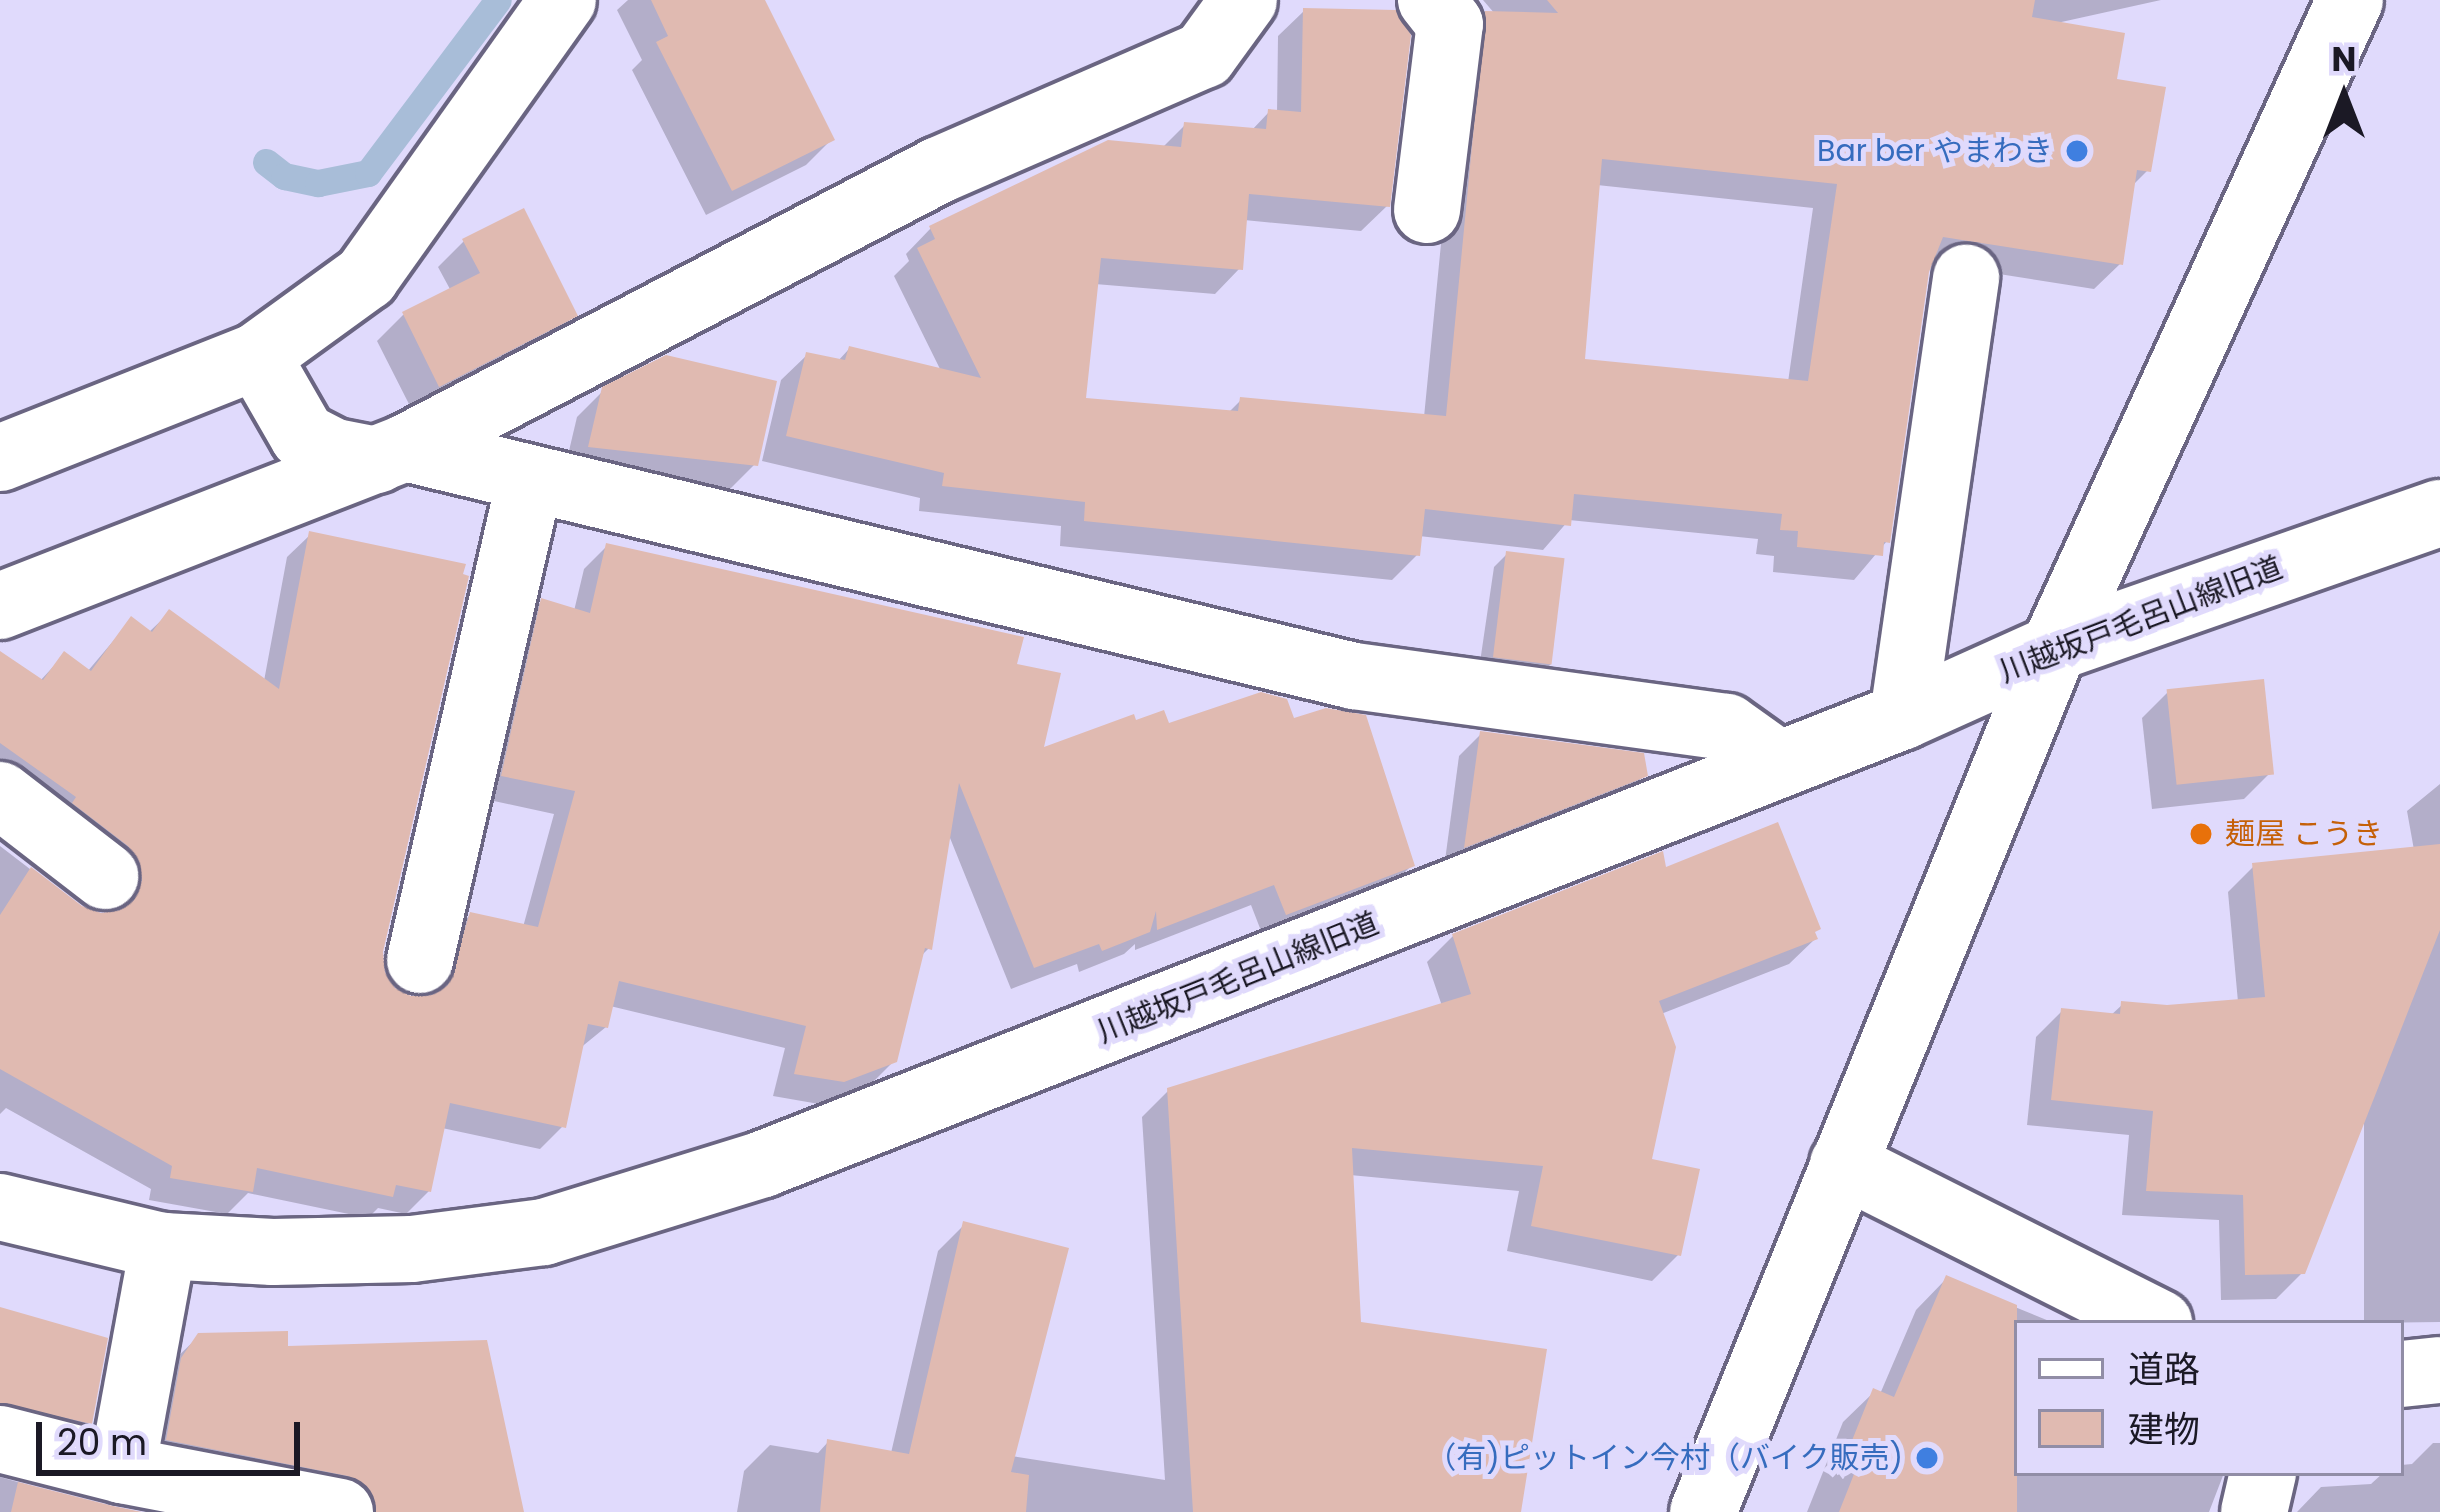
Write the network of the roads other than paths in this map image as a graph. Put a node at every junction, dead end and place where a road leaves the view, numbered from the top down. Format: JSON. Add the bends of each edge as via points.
{"nodes":[{"id":1,"x":563,"y":0,"type":"edge"},
{"id":2,"x":1244,"y":0,"type":"edge"},
{"id":3,"x":1431,"y":0,"type":"edge"},
{"id":4,"x":2350,"y":0,"type":"edge"},
{"id":5,"x":1427,"y":210,"type":"dead end"},
{"id":6,"x":1966,"y":277,"type":"dead end"},
{"id":7,"x":257,"y":356,"type":"junction"},
{"id":8,"x":391,"y":454,"type":"junction"},
{"id":9,"x":0,"y":458,"type":"edge"},
{"id":10,"x":530,"y":479,"type":"junction"},
{"id":11,"x":2440,"y":513,"type":"edge"},
{"id":12,"x":0,"y":605,"type":"edge"},
{"id":13,"x":2054,"y":648,"type":"junction"},
{"id":14,"x":1903,"y":716,"type":"junction"},
{"id":15,"x":1776,"y":762,"type":"junction"},
{"id":16,"x":0,"y":796,"type":"edge"},
{"id":17,"x":104,"y":876,"type":"dead end"},
{"id":18,"x":419,"y":960,"type":"dead end"},
{"id":19,"x":1843,"y":1164,"type":"junction"},
{"id":20,"x":1,"y":1206,"type":"edge"},
{"id":21,"x":163,"y":1246,"type":"junction"},
{"id":22,"x":2153,"y":1320,"type":"edge"},
{"id":23,"x":2440,"y":1370,"type":"edge"},
{"id":24,"x":2404,"y":1374,"type":"edge"},
{"id":25,"x":0,"y":1439,"type":"edge"},
{"id":26,"x":122,"y":1470,"type":"junction"},
{"id":27,"x":2262,"y":1476,"type":"edge"},
{"id":28,"x":340,"y":1512,"type":"edge"},
{"id":29,"x":1703,"y":1512,"type":"edge"},
{"id":30,"x":2254,"y":1512,"type":"edge"}],
"edges":[{"from":1,"to":7,"type":"street","via":[[366,277]]},
{"from":2,"to":8,"type":"street","via":[[1204,55],[939,170]]},
{"from":3,"to":5,"type":"street","via":[[1450,24]]},
{"from":4,"to":13,"type":"street"},
{"from":6,"to":14,"type":"street"},
{"from":7,"to":8,"type":"street","via":[[303,436],[335,452]]},
{"from":7,"to":9,"type":"street"},
{"from":8,"to":10,"type":"street"},
{"from":8,"to":12,"type":"street"},
{"from":10,"to":15,"type":"street","via":[[1354,676],[1727,727]]},
{"from":10,"to":18,"type":"street"},
{"from":11,"to":13,"type":"street","name":"川越坂戸毛呂山線旧道"},
{"from":13,"to":14,"type":"street","name":"川越坂戸毛呂山線旧道"},
{"from":13,"to":19,"type":"street"},
{"from":14,"to":15,"type":"street","name":"川越坂戸毛呂山線旧道"},
{"from":15,"to":21,"type":"street","name":"川越坂戸毛呂山線旧道","via":[[763,1164],[544,1232],[412,1249]]},
{"from":16,"to":17,"type":"street"},
{"from":19,"to":22,"type":"street"},
{"from":19,"to":29,"type":"street"},
{"from":20,"to":21,"type":"street","name":"川越坂戸毛呂山線旧道"},
{"from":21,"to":26,"type":"street"},
{"from":23,"to":24,"type":"street"},
{"from":25,"to":26,"type":"street"},
{"from":26,"to":28,"type":"street"},
{"from":27,"to":30,"type":"street"}]}
